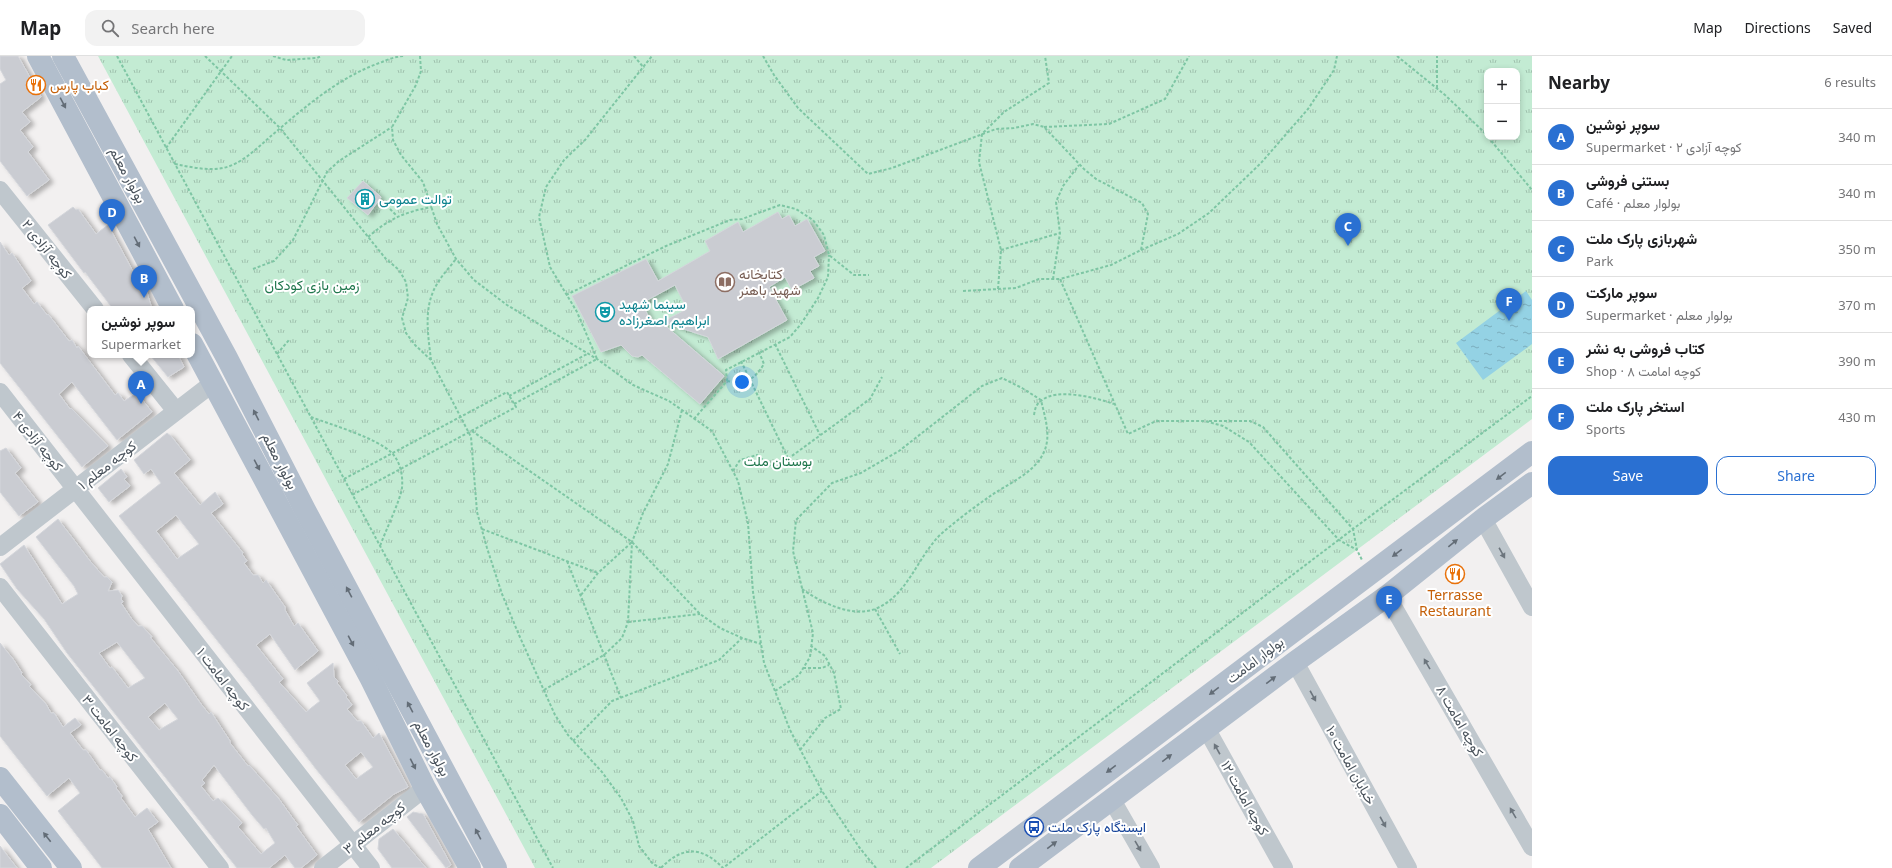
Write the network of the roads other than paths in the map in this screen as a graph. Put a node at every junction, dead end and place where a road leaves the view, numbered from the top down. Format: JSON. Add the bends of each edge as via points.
{"nodes":[{"id":1,"x":38,"y":56,"type":"edge"},
{"id":2,"x":63,"y":56,"type":"edge"},
{"id":3,"x":0,"y":190,"type":"edge"},
{"id":4,"x":93,"y":306,"type":"edge"},
{"id":5,"x":171,"y":306,"type":"edge"},
{"id":6,"x":195,"y":350,"type":"edge"},
{"id":7,"x":133,"y":358,"type":"edge"},
{"id":8,"x":213,"y":383,"type":"junction"},
{"id":9,"x":0,"y":392,"type":"edge"},
{"id":10,"x":176,"y":411,"type":"junction"},
{"id":11,"x":1532,"y":452,"type":"edge"},
{"id":12,"x":1532,"y":483,"type":"edge"},
{"id":13,"x":75,"y":489,"type":"junction"},
{"id":14,"x":1483,"y":519,"type":"junction"},
{"id":15,"x":0,"y":547,"type":"edge"},
{"id":16,"x":0,"y":587,"type":"edge"},
{"id":17,"x":1387,"y":596,"type":"junction"},
{"id":18,"x":1532,"y":607,"type":"edge"},
{"id":19,"x":1294,"y":662,"type":"junction"},
{"id":20,"x":1206,"y":728,"type":"junction"},
{"id":21,"x":446,"y":776,"type":"junction"},
{"id":22,"x":0,"y":778,"type":"edge"},
{"id":23,"x":425,"y":788,"type":"junction"},
{"id":24,"x":1112,"y":800,"type":"junction"},
{"id":25,"x":0,"y":815,"type":"edge"},
{"id":26,"x":353,"y":844,"type":"junction"},
{"id":27,"x":1532,"y":847,"type":"edge"},
{"id":28,"x":62,"y":865,"type":"edge"},
{"id":29,"x":41,"y":868,"type":"edge"},
{"id":30,"x":220,"y":868,"type":"edge"},
{"id":31,"x":323,"y":868,"type":"edge"},
{"id":32,"x":371,"y":868,"type":"edge"},
{"id":33,"x":470,"y":868,"type":"edge"},
{"id":34,"x":496,"y":868,"type":"edge"},
{"id":35,"x":979,"y":868,"type":"edge"},
{"id":36,"x":1020,"y":868,"type":"edge"},
{"id":37,"x":1151,"y":868,"type":"edge"},
{"id":38,"x":1284,"y":868,"type":"edge"},
{"id":39,"x":1408,"y":868,"type":"edge"}],
"edges":[{"from":1,"to":5,"type":"main road","name":"بولوار معلم","one_way":true},
{"from":21,"to":2,"type":"main road","name":"بولوار معلم","one_way":true,"via":[[227,358]]},
{"from":3,"to":4,"type":"street","name":"کوچه آزادی ۲"},
{"from":6,"to":8,"type":"main road","name":"بولوار معلم"},
{"from":7,"to":10,"type":"street"},
{"from":8,"to":10,"type":"street","name":"کوچه معلم ۱"},
{"from":8,"to":23,"type":"main road","name":"بولوار معلم","one_way":true},
{"from":9,"to":13,"type":"street","name":"کوچه آزادی ۴"},
{"from":10,"to":13,"type":"street","name":"کوچه معلم ۱"},
{"from":11,"to":35,"type":"main road","name":"بولوار امامت","one_way":true},
{"from":12,"to":14,"type":"main road","name":"بولوار امامت"},
{"from":13,"to":15,"type":"street","name":"کوچه معلم ۱"},
{"from":13,"to":26,"type":"street","name":"کوچه امامت ۱"},
{"from":17,"to":14,"type":"main road","name":"بولوار امامت","one_way":true},
{"from":14,"to":18,"type":"street","one_way":true},
{"from":16,"to":30,"type":"street","name":"کوچه امامت ۳"},
{"from":17,"to":19,"type":"main road","name":"بولوار امامت"},
{"from":27,"to":17,"type":"street","name":"کوچه امامت ۸","one_way":true},
{"from":20,"to":19,"type":"main road","name":"بولوار امامت","one_way":true},
{"from":19,"to":39,"type":"street","name":"خیابان امامت ۱۰","one_way":true},
{"from":24,"to":20,"type":"main road","name":"بولوار امامت","one_way":true},
{"from":38,"to":20,"type":"street","name":"کوچه امامت ۱۲","one_way":true},
{"from":21,"to":23,"type":"main road"},
{"from":34,"to":21,"type":"main road","name":"بولوار معلم","one_way":true},
{"from":28,"to":22,"type":"main road","one_way":true},
{"from":23,"to":26,"type":"street","name":"کوچه معلم ۳"},
{"from":23,"to":33,"type":"main road","name":"بولوار معلم"},
{"from":36,"to":24,"type":"main road","name":"بولوار امامت","one_way":true},
{"from":24,"to":37,"type":"street","one_way":true},
{"from":25,"to":29,"type":"main road"},
{"from":26,"to":31,"type":"street","name":"کوچه معلم ۳"},
{"from":26,"to":32,"type":"street","name":"کوچه امامت ۱"}]}
